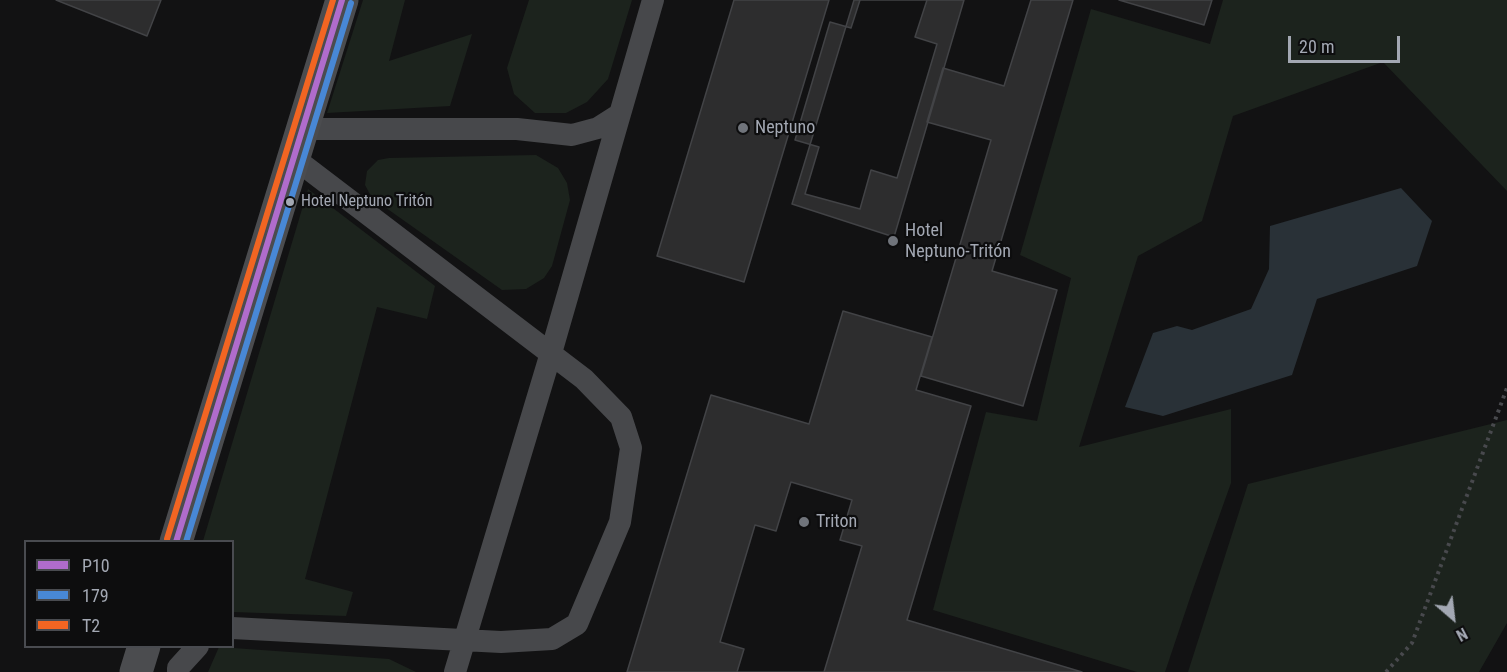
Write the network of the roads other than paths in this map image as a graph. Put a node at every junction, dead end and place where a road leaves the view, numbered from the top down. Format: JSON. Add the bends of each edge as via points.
{"nodes":[{"id":1,"x":342,"y":0,"type":"edge"},
{"id":2,"x":653,"y":0,"type":"edge"},
{"id":3,"x":620,"y":114,"type":"junction"},
{"id":4,"x":298,"y":143,"type":"junction"},
{"id":5,"x":551,"y":353,"type":"junction"},
{"id":6,"x":177,"y":540,"type":"edge"},
{"id":7,"x":234,"y":628,"type":"edge"},
{"id":8,"x":466,"y":640,"type":"junction"},
{"id":9,"x":143,"y":648,"type":"edge"},
{"id":10,"x":196,"y":648,"type":"edge"},
{"id":11,"x":136,"y":672,"type":"edge"},
{"id":12,"x":178,"y":672,"type":"edge"},
{"id":13,"x":455,"y":672,"type":"edge"}],
"edges":[{"from":1,"to":4,"type":"main road"},
{"from":2,"to":3,"type":"lane"},
{"from":3,"to":4,"type":"lane","via":[[598,128],[572,135],[517,129]]},
{"from":3,"to":5,"type":"lane"},
{"from":4,"to":5,"type":"lane"},
{"from":4,"to":6,"type":"main road"},
{"from":5,"to":8,"type":"lane"},
{"from":5,"to":8,"type":"lane","via":[[584,379],[621,417],[631,448],[620,522],[577,624],[552,639]]},
{"from":7,"to":8,"type":"lane"},
{"from":8,"to":13,"type":"lane"},
{"from":9,"to":11,"type":"main road"},
{"from":10,"to":12,"type":"lane"}]}
